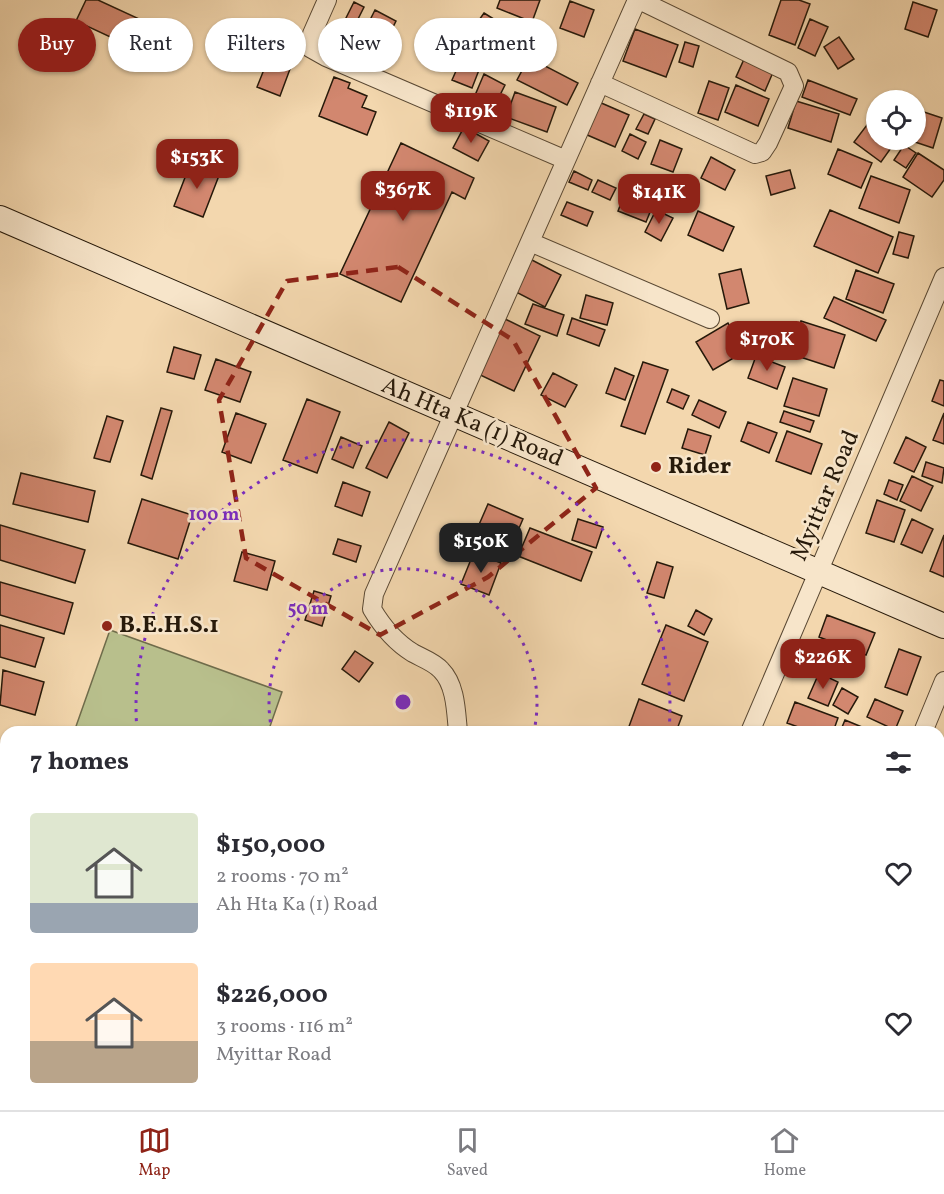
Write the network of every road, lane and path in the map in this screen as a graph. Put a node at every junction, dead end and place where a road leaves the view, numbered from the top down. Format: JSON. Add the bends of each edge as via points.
{"nodes":[{"id":1,"x":327,"y":0,"type":"edge"},
{"id":2,"x":638,"y":0,"type":"edge"},
{"id":3,"x":600,"y":83,"type":"junction"},
{"id":4,"x":566,"y":160,"type":"junction"},
{"id":5,"x":0,"y":218,"type":"edge"},
{"id":6,"x":530,"y":242,"type":"junction"},
{"id":7,"x":944,"y":277,"type":"edge"},
{"id":8,"x":710,"y":319,"type":"dead end"},
{"id":9,"x":454,"y":415,"type":"junction"},
{"id":10,"x":820,"y":573,"type":"junction"},
{"id":11,"x":944,"y":627,"type":"edge"},
{"id":12,"x":944,"y":681,"type":"edge"},
{"id":13,"x":457,"y":726,"type":"edge"},
{"id":14,"x":753,"y":726,"type":"edge"},
{"id":15,"x":925,"y":726,"type":"edge"}],
"edges":[{"from":1,"to":4,"type":"street","via":[[310,48]]},
{"from":2,"to":3,"type":"street"},
{"from":2,"to":3,"type":"street","via":[[788,72],[794,86],[768,143],[755,154]]},
{"from":3,"to":4,"type":"street"},
{"from":4,"to":6,"type":"street"},
{"from":5,"to":9,"type":"street","name":"Ah Hta Ka (1) Road"},
{"from":6,"to":8,"type":"street"},
{"from":6,"to":9,"type":"street"},
{"from":7,"to":10,"type":"street","name":"Myittar Road"},
{"from":9,"to":10,"type":"street","name":"Ah Hta Ka (1) Road"},
{"from":9,"to":13,"type":"street","via":[[374,594],[372,609],[392,637],[440,668],[454,695]]},
{"from":10,"to":11,"type":"street","name":"Ah Hta Ka (1) Road"},
{"from":10,"to":14,"type":"street","name":"Myittar Road"},
{"from":12,"to":15,"type":"street"}]}
